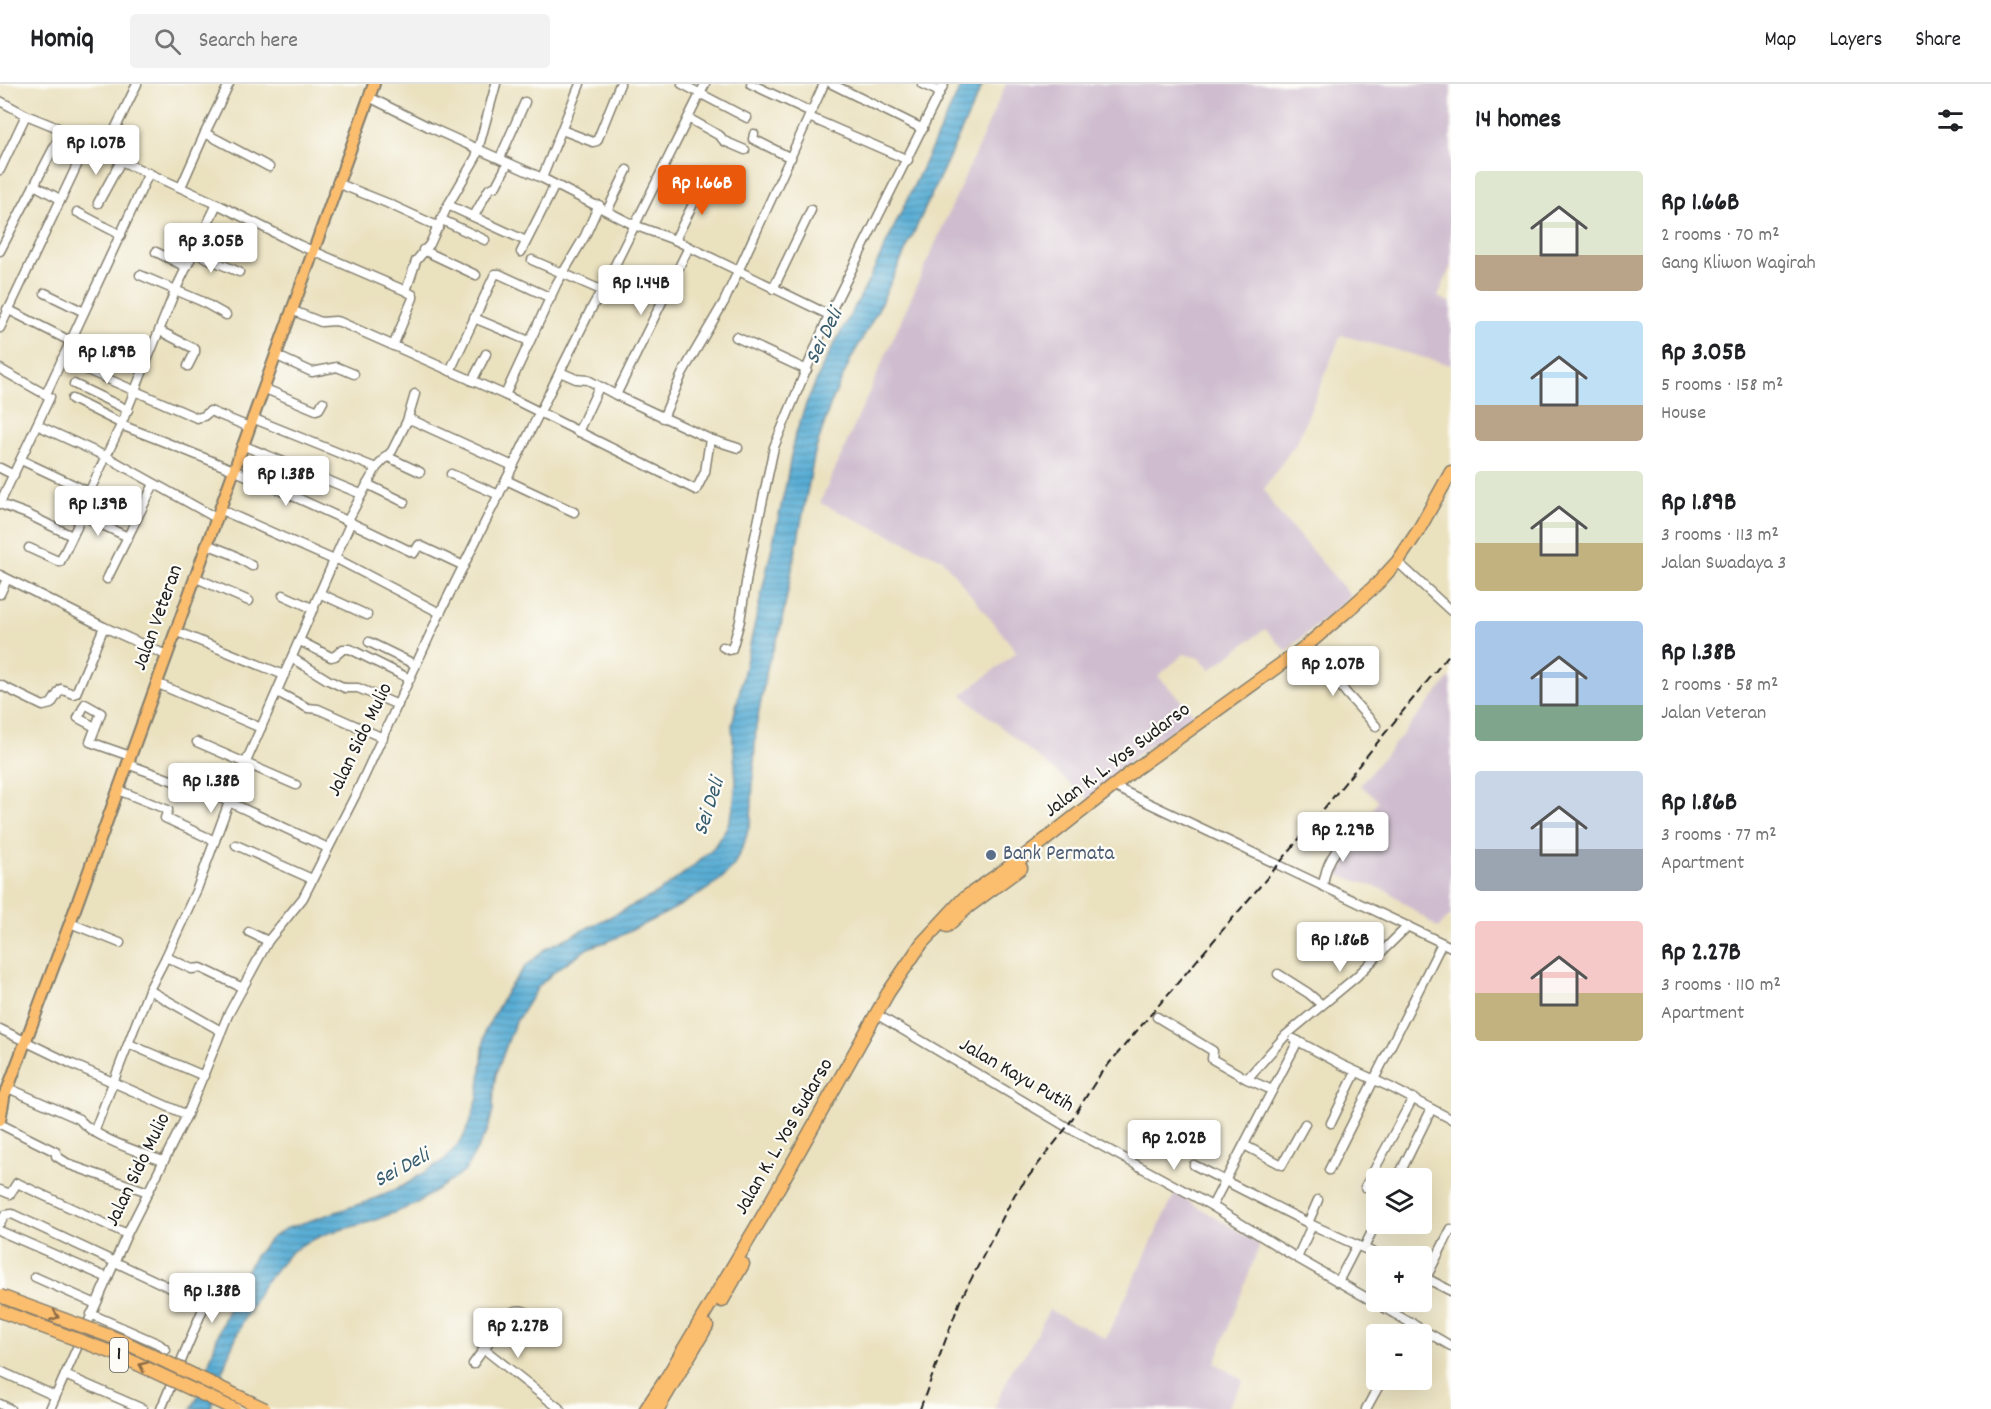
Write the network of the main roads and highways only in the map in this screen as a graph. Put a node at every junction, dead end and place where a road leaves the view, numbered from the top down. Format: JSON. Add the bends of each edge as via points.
{"nodes":[{"id":1,"x":373,"y":84,"type":"edge"},
{"id":2,"x":1451,"y":472,"type":"edge"},
{"id":3,"x":1451,"y":487,"type":"edge"},
{"id":4,"x":1117,"y":787,"type":"junction"},
{"id":5,"x":880,"y":1016,"type":"junction"},
{"id":6,"x":4,"y":1096,"type":"edge"},
{"id":7,"x":0,"y":1122,"type":"edge"},
{"id":8,"x":0,"y":1296,"type":"edge"},
{"id":9,"x":0,"y":1311,"type":"edge"},
{"id":10,"x":234,"y":1409,"type":"edge"},
{"id":11,"x":265,"y":1409,"type":"edge"},
{"id":12,"x":646,"y":1409,"type":"edge"},
{"id":13,"x":658,"y":1409,"type":"edge"}],
"edges":[{"from":1,"to":6,"type":"main road","name":"Jalan Veteran"},
{"from":2,"to":4,"type":"highway","name":"Jalan K. L. Yos Sudarso","via":[[1410,544],[1378,583],[1306,646]]},
{"from":3,"to":4,"type":"highway","name":"Jalan K. L. Yos Sudarso","via":[[1402,566],[1312,650]]},
{"from":4,"to":5,"type":"highway","name":"Jalan K. L. Yos Sudarso","via":[[945,928]]},
{"from":5,"to":12,"type":"highway","name":"Jalan K. L. Yos Sudarso"},
{"from":5,"to":13,"type":"highway","name":"Jalan K. L. Yos Sudarso","via":[[868,1049]]},
{"from":6,"to":7,"type":"main road","name":"Jalan Veteran"},
{"from":8,"to":11,"type":"highway","number":"1","one_way":true,"bridge":true,"via":[[120,1340]]},
{"from":10,"to":9,"type":"highway","number":"1","one_way":true,"bridge":true,"via":[[116,1354]]}]}
